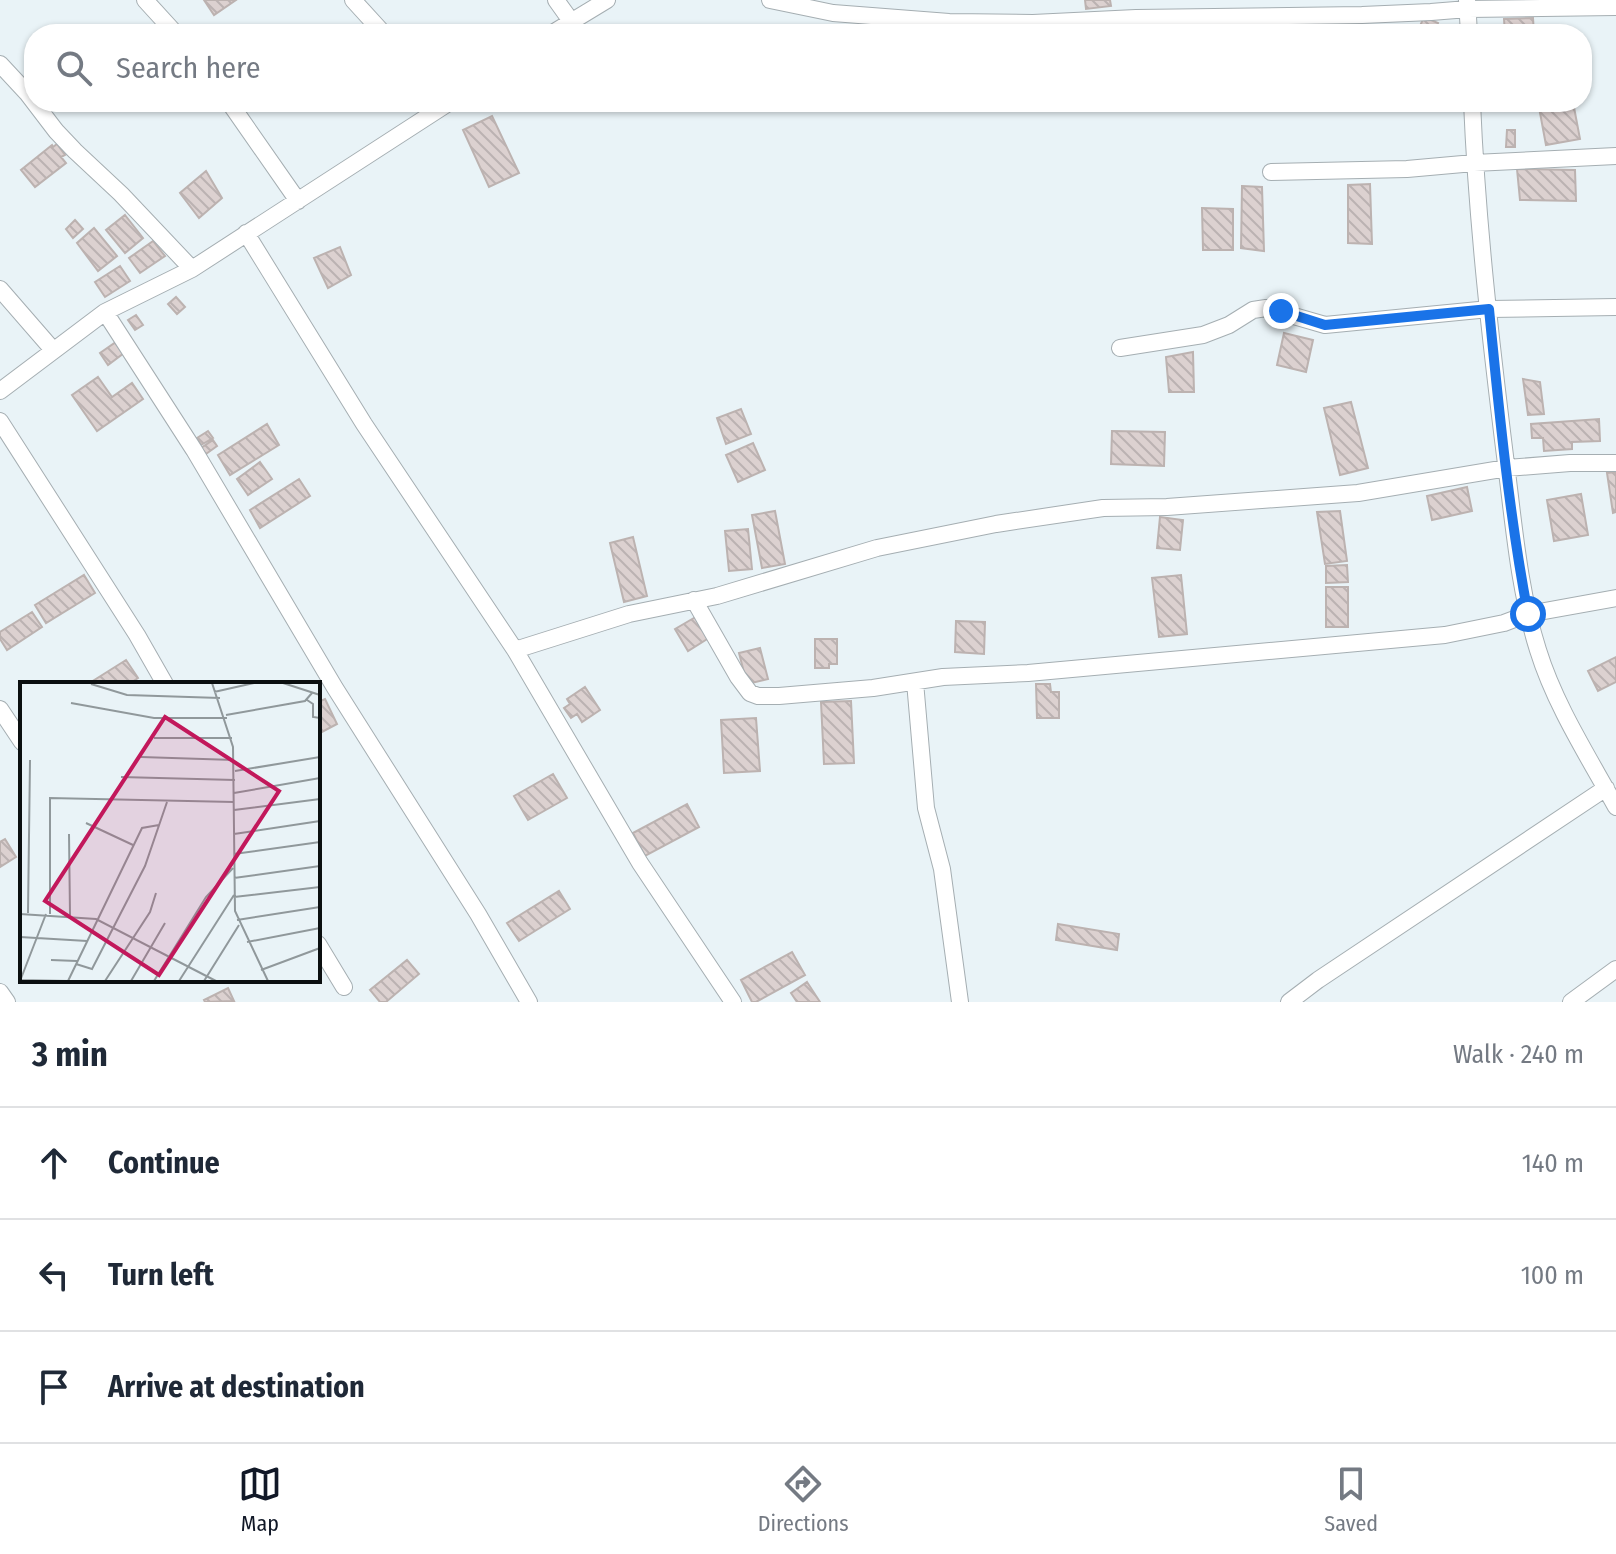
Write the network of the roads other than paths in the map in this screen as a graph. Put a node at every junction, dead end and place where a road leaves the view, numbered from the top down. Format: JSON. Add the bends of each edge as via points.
{"nodes":[{"id":1,"x":145,"y":0,"type":"edge"},
{"id":2,"x":353,"y":0,"type":"edge"},
{"id":3,"x":556,"y":0,"type":"edge"},
{"id":4,"x":607,"y":0,"type":"edge"},
{"id":5,"x":770,"y":0,"type":"edge"},
{"id":6,"x":1468,"y":5,"type":"edge"},
{"id":7,"x":1616,"y":7,"type":"edge"},
{"id":8,"x":571,"y":21,"type":"junction"},
{"id":9,"x":167,"y":24,"type":"edge"},
{"id":10,"x":375,"y":24,"type":"edge"},
{"id":11,"x":566,"y":24,"type":"edge"},
{"id":12,"x":0,"y":64,"type":"edge"},
{"id":13,"x":24,"y":90,"type":"edge"},
{"id":14,"x":42,"y":112,"type":"edge"},
{"id":15,"x":236,"y":112,"type":"edge"},
{"id":16,"x":433,"y":112,"type":"edge"},
{"id":17,"x":1472,"y":112,"type":"edge"},
{"id":18,"x":1616,"y":156,"type":"edge"},
{"id":19,"x":1474,"y":163,"type":"junction"},
{"id":20,"x":1271,"y":172,"type":"dead end"},
{"id":21,"x":298,"y":201,"type":"junction"},
{"id":22,"x":246,"y":233,"type":"junction"},
{"id":23,"x":192,"y":269,"type":"junction"},
{"id":24,"x":0,"y":289,"type":"edge"},
{"id":25,"x":1616,"y":307,"type":"edge"},
{"id":26,"x":1489,"y":309,"type":"junction"},
{"id":27,"x":105,"y":312,"type":"junction"},
{"id":28,"x":1120,"y":348,"type":"dead end"},
{"id":29,"x":53,"y":350,"type":"junction"},
{"id":30,"x":0,"y":391,"type":"edge"},
{"id":31,"x":0,"y":421,"type":"edge"},
{"id":32,"x":1616,"y":463,"type":"edge"},
{"id":33,"x":1507,"y":468,"type":"junction"},
{"id":34,"x":1616,"y":598,"type":"edge"},
{"id":35,"x":694,"y":600,"type":"junction"},
{"id":36,"x":1528,"y":614,"type":"junction"},
{"id":37,"x":515,"y":650,"type":"junction"},
{"id":38,"x":164,"y":682,"type":"edge"},
{"id":39,"x":915,"y":682,"type":"junction"},
{"id":40,"x":0,"y":709,"type":"edge"},
{"id":41,"x":20,"y":739,"type":"edge"},
{"id":42,"x":1606,"y":788,"type":"junction"},
{"id":43,"x":1616,"y":807,"type":"edge"},
{"id":44,"x":320,"y":947,"type":"edge"},
{"id":45,"x":1616,"y":969,"type":"edge"},
{"id":46,"x":344,"y":987,"type":"dead end"},
{"id":47,"x":0,"y":992,"type":"edge"},
{"id":48,"x":7,"y":1002,"type":"edge"},
{"id":49,"x":529,"y":1002,"type":"edge"},
{"id":50,"x":733,"y":1002,"type":"edge"},
{"id":51,"x":960,"y":1002,"type":"edge"},
{"id":52,"x":1289,"y":1002,"type":"edge"},
{"id":53,"x":1571,"y":1002,"type":"edge"}],
"edges":[{"from":1,"to":9,"type":"street"},
{"from":2,"to":10,"type":"street"},
{"from":3,"to":8,"type":"street"},
{"from":4,"to":8,"type":"street"},
{"from":5,"to":6,"type":"street","via":[[833,13],[1005,23],[1418,13]]},
{"from":6,"to":7,"type":"street"},
{"from":8,"to":11,"type":"street"},
{"from":12,"to":13,"type":"street"},
{"from":14,"to":23,"type":"street"},
{"from":15,"to":21,"type":"street"},
{"from":16,"to":21,"type":"street"},
{"from":17,"to":19,"type":"street"},
{"from":18,"to":19,"type":"street"},
{"from":19,"to":20,"type":"street"},
{"from":19,"to":26,"type":"street"},
{"from":21,"to":22,"type":"street"},
{"from":22,"to":23,"type":"street"},
{"from":22,"to":37,"type":"street","via":[[364,424]]},
{"from":23,"to":27,"type":"street"},
{"from":24,"to":29,"type":"street"},
{"from":25,"to":26,"type":"street"},
{"from":26,"to":28,"type":"street","via":[[1325,325],[1266,308],[1203,335]]},
{"from":26,"to":33,"type":"street"},
{"from":27,"to":29,"type":"street"},
{"from":27,"to":49,"type":"street"},
{"from":29,"to":30,"type":"street"},
{"from":31,"to":38,"type":"street"},
{"from":32,"to":33,"type":"street"},
{"from":33,"to":35,"type":"street","via":[[1358,493],[1103,508],[996,524],[877,548]]},
{"from":33,"to":36,"type":"street"},
{"from":34,"to":36,"type":"street"},
{"from":35,"to":37,"type":"street","via":[[629,614]]},
{"from":35,"to":39,"type":"street","via":[[738,677],[758,696]]},
{"from":36,"to":39,"type":"street","via":[[1445,635]]},
{"from":36,"to":42,"type":"street","via":[[1556,696]]},
{"from":37,"to":50,"type":"street","via":[[640,863]]},
{"from":39,"to":51,"type":"street","via":[[926,808],[942,869]]},
{"from":40,"to":41,"type":"street"},
{"from":42,"to":43,"type":"street"},
{"from":42,"to":52,"type":"street"},
{"from":44,"to":46,"type":"street"},
{"from":45,"to":53,"type":"street"},
{"from":47,"to":48,"type":"street"}]}
